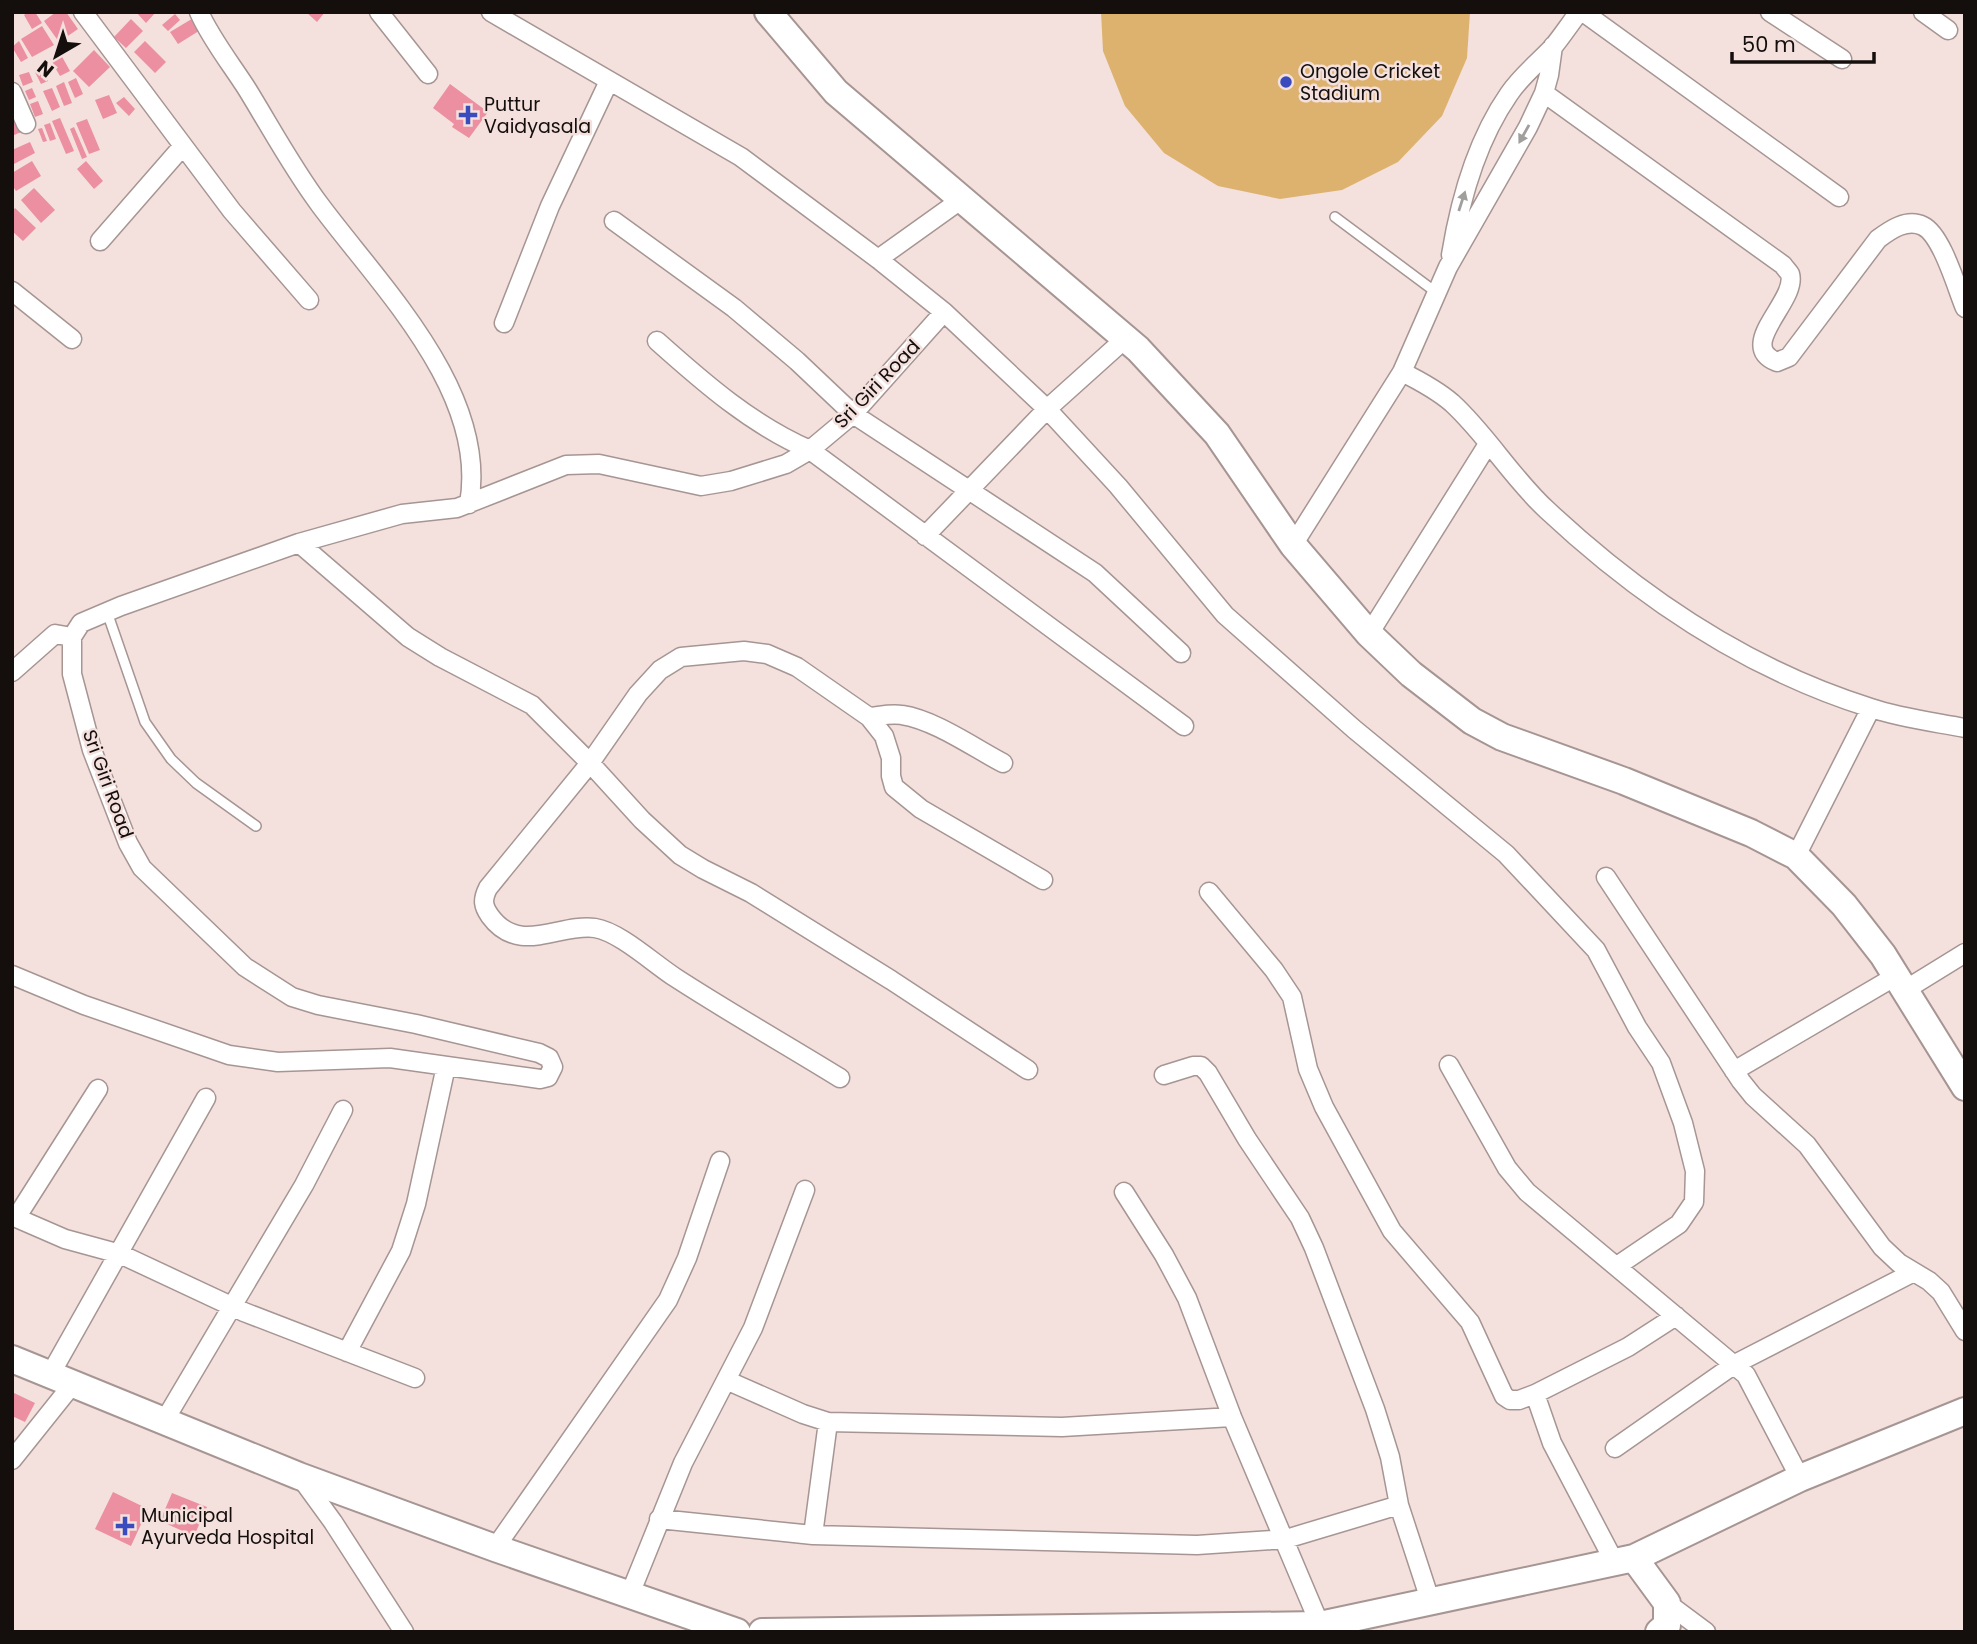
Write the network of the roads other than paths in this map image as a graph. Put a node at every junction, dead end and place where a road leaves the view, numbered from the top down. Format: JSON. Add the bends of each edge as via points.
{"nodes":[{"id":1,"x":83,"y":12,"type":"edge"},
{"id":2,"x":199,"y":12,"type":"edge"},
{"id":3,"x":379,"y":12,"type":"edge"},
{"id":4,"x":492,"y":12,"type":"edge"},
{"id":5,"x":768,"y":12,"type":"edge"},
{"id":6,"x":1581,"y":12,"type":"edge"},
{"id":7,"x":1770,"y":12,"type":"edge"},
{"id":8,"x":1923,"y":12,"type":"edge"},
{"id":9,"x":1948,"y":30,"type":"dead end"},
{"id":10,"x":1553,"y":47,"type":"junction"},
{"id":11,"x":1842,"y":60,"type":"dead end"},
{"id":12,"x":428,"y":74,"type":"dead end"},
{"id":13,"x":609,"y":81,"type":"junction"},
{"id":14,"x":12,"y":92,"type":"edge"},
{"id":15,"x":1544,"y":93,"type":"junction"},
{"id":16,"x":26,"y":124,"type":"dead end"},
{"id":17,"x":182,"y":147,"type":"junction"},
{"id":18,"x":1839,"y":197,"type":"dead end"},
{"id":19,"x":962,"y":199,"type":"junction"},
{"id":20,"x":1335,"y":217,"type":"dead end"},
{"id":21,"x":614,"y":221,"type":"dead end"},
{"id":22,"x":100,"y":241,"type":"dead end"},
{"id":23,"x":878,"y":259,"type":"junction"},
{"id":24,"x":1448,"y":267,"type":"junction"},
{"id":25,"x":12,"y":291,"type":"edge"},
{"id":26,"x":1437,"y":293,"type":"junction"},
{"id":27,"x":309,"y":300,"type":"dead end"},
{"id":28,"x":1965,"y":308,"type":"edge"},
{"id":29,"x":944,"y":312,"type":"junction"},
{"id":30,"x":504,"y":323,"type":"dead end"},
{"id":31,"x":1126,"y":338,"type":"junction"},
{"id":32,"x":72,"y":339,"type":"dead end"},
{"id":33,"x":657,"y":341,"type":"dead end"},
{"id":34,"x":1402,"y":372,"type":"junction"},
{"id":35,"x":1047,"y":409,"type":"junction"},
{"id":36,"x":853,"y":414,"type":"junction"},
{"id":37,"x":1488,"y":444,"type":"junction"},
{"id":38,"x":810,"y":450,"type":"junction"},
{"id":39,"x":968,"y":489,"type":"junction"},
{"id":40,"x":469,"y":504,"type":"junction"},
{"id":41,"x":925,"y":536,"type":"junction"},
{"id":42,"x":299,"y":543,"type":"junction"},
{"id":43,"x":1293,"y":545,"type":"junction"},
{"id":44,"x":107,"y":612,"type":"junction"},
{"id":45,"x":1370,"y":634,"type":"junction"},
{"id":46,"x":72,"y":637,"type":"junction"},
{"id":47,"x":1181,"y":653,"type":"dead end"},
{"id":48,"x":12,"y":672,"type":"edge"},
{"id":49,"x":1871,"y":708,"type":"junction"},
{"id":50,"x":869,"y":717,"type":"junction"},
{"id":51,"x":1184,"y":726,"type":"dead end"},
{"id":52,"x":1965,"y":728,"type":"edge"},
{"id":53,"x":590,"y":762,"type":"junction"},
{"id":54,"x":1003,"y":763,"type":"dead end"},
{"id":55,"x":256,"y":826,"type":"dead end"},
{"id":56,"x":1796,"y":856,"type":"junction"},
{"id":57,"x":1606,"y":877,"type":"dead end"},
{"id":58,"x":1043,"y":880,"type":"dead end"},
{"id":59,"x":1209,"y":892,"type":"dead end"},
{"id":60,"x":1965,"y":953,"type":"edge"},
{"id":61,"x":12,"y":975,"type":"edge"},
{"id":62,"x":1900,"y":983,"type":"junction"},
{"id":63,"x":1450,"y":1065,"type":"dead end"},
{"id":64,"x":446,"y":1066,"type":"junction"},
{"id":65,"x":1028,"y":1070,"type":"dead end"},
{"id":66,"x":1734,"y":1071,"type":"junction"},
{"id":67,"x":1164,"y":1075,"type":"dead end"},
{"id":68,"x":840,"y":1078,"type":"dead end"},
{"id":69,"x":1965,"y":1087,"type":"edge"},
{"id":70,"x":98,"y":1089,"type":"dead end"},
{"id":71,"x":206,"y":1098,"type":"dead end"},
{"id":72,"x":343,"y":1110,"type":"dead end"},
{"id":73,"x":720,"y":1161,"type":"dead end"},
{"id":74,"x":805,"y":1190,"type":"dead end"},
{"id":75,"x":1124,"y":1192,"type":"dead end"},
{"id":76,"x":14,"y":1217,"type":"edge"},
{"id":77,"x":120,"y":1254,"type":"junction"},
{"id":78,"x":1618,"y":1266,"type":"junction"},
{"id":79,"x":1912,"y":1273,"type":"junction"},
{"id":80,"x":232,"y":1307,"type":"junction"},
{"id":81,"x":1676,"y":1316,"type":"junction"},
{"id":82,"x":1965,"y":1331,"type":"edge"},
{"id":83,"x":347,"y":1352,"type":"junction"},
{"id":84,"x":12,"y":1359,"type":"edge"},
{"id":85,"x":1734,"y":1364,"type":"junction"},
{"id":86,"x":415,"y":1378,"type":"dead end"},
{"id":87,"x":61,"y":1380,"type":"junction"},
{"id":88,"x":726,"y":1380,"type":"junction"},
{"id":89,"x":1535,"y":1394,"type":"junction"},
{"id":90,"x":1965,"y":1411,"type":"edge"},
{"id":91,"x":1232,"y":1417,"type":"junction"},
{"id":92,"x":828,"y":1422,"type":"junction"},
{"id":93,"x":163,"y":1423,"type":"junction"},
{"id":94,"x":1615,"y":1448,"type":"dead end"},
{"id":95,"x":12,"y":1460,"type":"edge"},
{"id":96,"x":299,"y":1476,"type":"junction"},
{"id":97,"x":1800,"y":1478,"type":"junction"},
{"id":98,"x":1399,"y":1505,"type":"junction"},
{"id":99,"x":659,"y":1519,"type":"junction"},
{"id":100,"x":813,"y":1535,"type":"junction"},
{"id":101,"x":1286,"y":1539,"type":"junction"},
{"id":102,"x":495,"y":1548,"type":"junction"},
{"id":103,"x":1624,"y":1560,"type":"junction"},
{"id":104,"x":630,"y":1594,"type":"junction"},
{"id":105,"x":1431,"y":1602,"type":"junction"},
{"id":106,"x":1667,"y":1603,"type":"junction"},
{"id":107,"x":1323,"y":1628,"type":"edge"},
{"id":108,"x":397,"y":1630,"type":"edge"},
{"id":109,"x":737,"y":1632,"type":"edge"},
{"id":110,"x":762,"y":1632,"type":"edge"},
{"id":111,"x":1659,"y":1632,"type":"edge"},
{"id":112,"x":1706,"y":1632,"type":"edge"}],
"edges":[{"from":1,"to":17,"type":"street"},
{"from":2,"to":40,"type":"street","via":[[306,187],[384,284],[440,369],[467,432],[472,485]]},
{"from":3,"to":12,"type":"street"},
{"from":4,"to":13,"type":"street"},
{"from":5,"to":19,"type":"street","via":[[836,92]]},
{"from":6,"to":10,"type":"street"},
{"from":6,"to":18,"type":"street"},
{"from":7,"to":11,"type":"street"},
{"from":8,"to":9,"type":"street"},
{"from":10,"to":15,"type":"street"},
{"from":24,"to":10,"type":"street","one_way":true,"via":[[1458,216],[1496,116],[1510,93]]},
{"from":13,"to":23,"type":"street","via":[[741,157]]},
{"from":13,"to":30,"type":"street","via":[[550,206]]},
{"from":14,"to":16,"type":"street"},
{"from":15,"to":24,"type":"street","one_way":true},
{"from":15,"to":28,"type":"street","via":[[1783,265],[1790,275],[1789,285],[1763,338],[1768,359],[1777,362],[1789,357],[1878,239],[1894,228],[1924,226],[1935,237]]},
{"from":17,"to":22,"type":"street"},
{"from":17,"to":27,"type":"street"},
{"from":19,"to":23,"type":"street"},
{"from":19,"to":31,"type":"street"},
{"from":20,"to":26,"type":"lane"},
{"from":21,"to":36,"type":"street","via":[[734,308]]},
{"from":23,"to":29,"type":"street"},
{"from":24,"to":26,"type":"street"},
{"from":25,"to":32,"type":"street"},
{"from":26,"to":34,"type":"street"},
{"from":29,"to":35,"type":"street"},
{"from":29,"to":36,"type":"street","name":"Sri Giri Road"},
{"from":31,"to":35,"type":"street"},
{"from":31,"to":43,"type":"street","via":[[1217,434]]},
{"from":33,"to":38,"type":"street","via":[[741,411]]},
{"from":34,"to":37,"type":"street","via":[[1451,402]]},
{"from":34,"to":43,"type":"street"},
{"from":35,"to":39,"type":"street"},
{"from":35,"to":78,"type":"street","via":[[1225,615],[1506,854],[1596,950],[1661,1063],[1695,1171],[1694,1202],[1679,1224]]},
{"from":36,"to":38,"type":"street","name":"Sri Giri Road"},
{"from":36,"to":39,"type":"street"},
{"from":37,"to":45,"type":"street"},
{"from":37,"to":49,"type":"street","via":[[1545,509],[1664,604],[1766,667]]},
{"from":38,"to":40,"type":"street","name":"Sri Giri Road","via":[[763,472],[701,486],[599,464],[566,465]]},
{"from":38,"to":41,"type":"street"},
{"from":39,"to":41,"type":"street"},
{"from":39,"to":47,"type":"street","via":[[1095,573]]},
{"from":40,"to":42,"type":"street","name":"Sri Giri Road","via":[[402,514]]},
{"from":41,"to":51,"type":"street"},
{"from":42,"to":44,"type":"street","name":"Sri Giri Road"},
{"from":42,"to":53,"type":"street","via":[[408,637],[532,705]]},
{"from":43,"to":45,"type":"street"},
{"from":44,"to":46,"type":"street","name":"Sri Giri Road","via":[[81,623]]},
{"from":44,"to":55,"type":"lane","via":[[145,722],[171,759],[196,783]]},
{"from":45,"to":56,"type":"street","via":[[1411,674],[1472,721],[1502,737],[1624,781]]},
{"from":46,"to":48,"type":"street","via":[[55,634]]},
{"from":46,"to":64,"type":"street","name":"Sri Giri Road","via":[[72,674],[92,750],[128,843],[142,869],[245,967],[292,997],[539,1053],[549,1058],[553,1067],[548,1077],[540,1079]]},
{"from":49,"to":52,"type":"street"},
{"from":49,"to":56,"type":"street"},
{"from":50,"to":53,"type":"street","via":[[797,667],[767,654],[744,650],[681,657],[660,670],[638,694]]},
{"from":50,"to":54,"type":"street","via":[[906,715]]},
{"from":50,"to":58,"type":"street","via":[[884,736],[894,787],[921,809]]},
{"from":53,"to":65,"type":"street","via":[[680,855],[751,893]]},
{"from":53,"to":68,"type":"street","via":[[488,888],[484,907],[494,921],[520,936],[595,928],[613,935]]},
{"from":56,"to":62,"type":"street","via":[[1844,905]]},
{"from":57,"to":66,"type":"street"},
{"from":59,"to":89,"type":"street","via":[[1292,997],[1308,1069],[1324,1107],[1392,1231],[1470,1322],[1504,1395],[1519,1400]]},
{"from":60,"to":62,"type":"street"},
{"from":61,"to":64,"type":"street","name":"Sri Giri Road","via":[[83,1005],[229,1055],[278,1062],[390,1058]]},
{"from":62,"to":66,"type":"street"},
{"from":62,"to":69,"type":"street"},
{"from":63,"to":78,"type":"street","via":[[1520,1184]]},
{"from":64,"to":83,"type":"street","via":[[401,1251]]},
{"from":66,"to":79,"type":"street","via":[[1753,1096],[1807,1145],[1882,1247]]},
{"from":67,"to":98,"type":"street","via":[[1193,1066],[1208,1073],[1300,1218],[1375,1409]]},
{"from":70,"to":76,"type":"street"},
{"from":71,"to":77,"type":"street"},
{"from":72,"to":80,"type":"street"},
{"from":73,"to":102,"type":"street","via":[[668,1300]]},
{"from":74,"to":88,"type":"street","via":[[753,1328]]},
{"from":75,"to":91,"type":"street","via":[[1187,1298]]},
{"from":76,"to":77,"type":"street","via":[[65,1239]]},
{"from":77,"to":80,"type":"street"},
{"from":77,"to":87,"type":"street"},
{"from":78,"to":81,"type":"street"},
{"from":79,"to":82,"type":"street","via":[[1941,1292]]},
{"from":79,"to":85,"type":"street"},
{"from":80,"to":83,"type":"street"},
{"from":80,"to":93,"type":"street"},
{"from":81,"to":85,"type":"street"},
{"from":81,"to":89,"type":"street","via":[[1628,1347]]},
{"from":83,"to":86,"type":"street"},
{"from":84,"to":87,"type":"street"},
{"from":85,"to":94,"type":"street"},
{"from":85,"to":97,"type":"street","via":[[1754,1388]]},
{"from":87,"to":93,"type":"street"},
{"from":87,"to":95,"type":"street"},
{"from":88,"to":92,"type":"street"},
{"from":88,"to":99,"type":"street"},
{"from":89,"to":103,"type":"street","via":[[1552,1443]]},
{"from":90,"to":97,"type":"street"},
{"from":91,"to":92,"type":"street","via":[[1062,1427]]},
{"from":91,"to":101,"type":"street"},
{"from":92,"to":100,"type":"street"},
{"from":93,"to":96,"type":"street"},
{"from":96,"to":102,"type":"street"},
{"from":96,"to":108,"type":"street","via":[[333,1522]]},
{"from":97,"to":103,"type":"street"},
{"from":98,"to":101,"type":"street"},
{"from":98,"to":105,"type":"street"},
{"from":99,"to":100,"type":"street"},
{"from":99,"to":104,"type":"street"},
{"from":100,"to":101,"type":"street","via":[[1197,1545]]},
{"from":101,"to":107,"type":"street"},
{"from":102,"to":104,"type":"street"},
{"from":103,"to":105,"type":"street"},
{"from":103,"to":106,"type":"street"},
{"from":104,"to":109,"type":"street"},
{"from":105,"to":107,"type":"street"},
{"from":106,"to":111,"type":"street","via":[[1667,1625]]},
{"from":106,"to":112,"type":"street"},
{"from":107,"to":110,"type":"street"}]}
